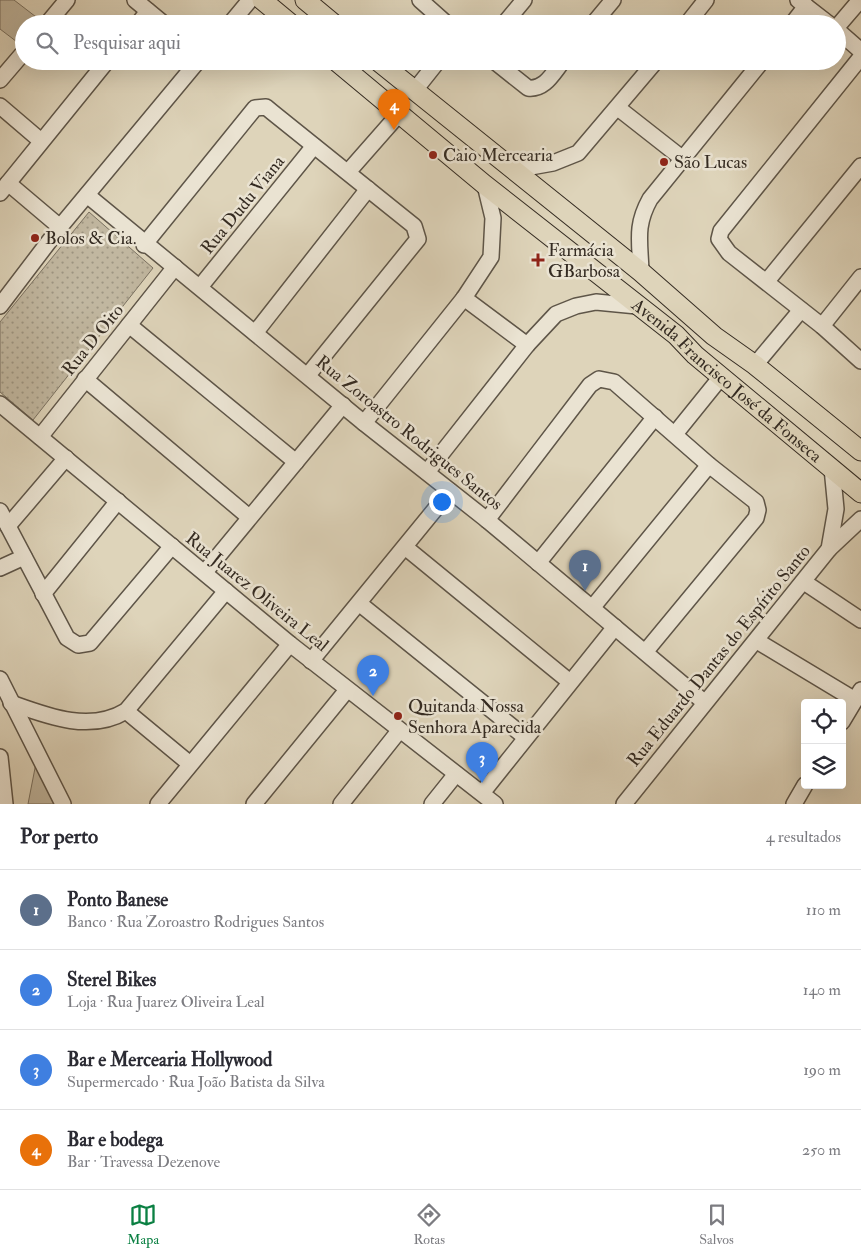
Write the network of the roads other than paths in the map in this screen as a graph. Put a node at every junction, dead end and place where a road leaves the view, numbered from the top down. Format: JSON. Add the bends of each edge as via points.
{"nodes":[{"id":1,"x":67,"y":0,"type":"edge"},
{"id":2,"x":135,"y":0,"type":"edge"},
{"id":3,"x":250,"y":0,"type":"edge"},
{"id":4,"x":262,"y":0,"type":"edge"},
{"id":5,"x":524,"y":0,"type":"edge"},
{"id":6,"x":613,"y":0,"type":"edge"},
{"id":7,"x":706,"y":0,"type":"edge"},
{"id":8,"x":860,"y":0,"type":"edge"},
{"id":9,"x":307,"y":1,"type":"edge"},
{"id":10,"x":426,"y":2,"type":"edge"},
{"id":11,"x":802,"y":3,"type":"edge"},
{"id":12,"x":148,"y":11,"type":"junction"},
{"id":13,"x":54,"y":15,"type":"edge"},
{"id":14,"x":145,"y":15,"type":"edge"},
{"id":15,"x":153,"y":15,"type":"edge"},
{"id":16,"x":238,"y":15,"type":"edge"},
{"id":17,"x":280,"y":15,"type":"edge"},
{"id":18,"x":323,"y":15,"type":"edge"},
{"id":19,"x":438,"y":15,"type":"edge"},
{"id":20,"x":512,"y":15,"type":"edge"},
{"id":21,"x":601,"y":15,"type":"edge"},
{"id":22,"x":694,"y":15,"type":"edge"},
{"id":23,"x":796,"y":15,"type":"edge"},
{"id":24,"x":817,"y":15,"type":"edge"},
{"id":25,"x":846,"y":18,"type":"edge"},
{"id":26,"x":846,"y":37,"type":"edge"},
{"id":27,"x":861,"y":50,"type":"edge"},
{"id":28,"x":861,"y":57,"type":"edge"},
{"id":29,"x":15,"y":62,"type":"edge"},
{"id":30,"x":100,"y":70,"type":"edge"},
{"id":31,"x":191,"y":70,"type":"edge"},
{"id":32,"x":350,"y":70,"type":"edge"},
{"id":33,"x":389,"y":70,"type":"edge"},
{"id":34,"x":431,"y":70,"type":"edge"},
{"id":35,"x":505,"y":70,"type":"edge"},
{"id":36,"x":555,"y":70,"type":"edge"},
{"id":37,"x":649,"y":70,"type":"edge"},
{"id":38,"x":755,"y":70,"type":"edge"},
{"id":39,"x":0,"y":80,"type":"edge"},
{"id":40,"x":415,"y":90,"type":"junction"},
{"id":41,"x":0,"y":106,"type":"edge"},
{"id":42,"x":618,"y":108,"type":"junction"},
{"id":43,"x":398,"y":114,"type":"junction"},
{"id":44,"x":42,"y":141,"type":"junction"},
{"id":45,"x":314,"y":146,"type":"junction"},
{"id":46,"x":683,"y":159,"type":"junction"},
{"id":47,"x":861,"y":166,"type":"edge"},
{"id":48,"x":514,"y":170,"type":"junction"},
{"id":49,"x":348,"y":172,"type":"junction"},
{"id":50,"x":486,"y":185,"type":"junction"},
{"id":51,"x":4,"y":188,"type":"edge"},
{"id":52,"x":368,"y":189,"type":"junction"},
{"id":53,"x":87,"y":195,"type":"junction"},
{"id":54,"x":60,"y":227,"type":"junction"},
{"id":55,"x":144,"y":244,"type":"junction"},
{"id":56,"x":175,"y":267,"type":"junction"},
{"id":57,"x":641,"y":272,"type":"junction"},
{"id":58,"x":861,"y":277,"type":"edge"},
{"id":59,"x":767,"y":282,"type":"junction"},
{"id":60,"x":200,"y":287,"type":"junction"},
{"id":61,"x":464,"y":298,"type":"junction"},
{"id":62,"x":0,"y":306,"type":"edge"},
{"id":63,"x":637,"y":306,"type":"junction"},
{"id":64,"x":801,"y":310,"type":"junction"},
{"id":65,"x":698,"y":321,"type":"junction"},
{"id":66,"x":129,"y":325,"type":"junction"},
{"id":67,"x":822,"y":326,"type":"junction"},
{"id":68,"x":255,"y":333,"type":"junction"},
{"id":69,"x":676,"y":336,"type":"junction"},
{"id":70,"x":714,"y":336,"type":"junction"},
{"id":71,"x":527,"y":345,"type":"junction"},
{"id":72,"x":696,"y":355,"type":"junction"},
{"id":73,"x":861,"y":361,"type":"edge"},
{"id":74,"x":754,"y":365,"type":"junction"},
{"id":75,"x":308,"y":375,"type":"junction"},
{"id":76,"x":721,"y":377,"type":"junction"},
{"id":77,"x":85,"y":379,"type":"junction"},
{"id":78,"x":343,"y":405,"type":"junction"},
{"id":79,"x":3,"y":413,"type":"edge"},
{"id":80,"x":655,"y":417,"type":"junction"},
{"id":81,"x":364,"y":423,"type":"junction"},
{"id":82,"x":675,"y":434,"type":"junction"},
{"id":83,"x":40,"y":437,"type":"junction"},
{"id":84,"x":857,"y":444,"type":"edge"},
{"id":85,"x":66,"y":458,"type":"junction"},
{"id":86,"x":296,"y":462,"type":"junction"},
{"id":87,"x":709,"y":465,"type":"junction"},
{"id":88,"x":832,"y":468,"type":"junction"},
{"id":89,"x":427,"y":472,"type":"junction"},
{"id":90,"x":450,"y":491,"type":"junction"},
{"id":91,"x":861,"y":493,"type":"edge"},
{"id":92,"x":118,"y":501,"type":"junction"},
{"id":93,"x":0,"y":511,"type":"edge"},
{"id":94,"x":249,"y":517,"type":"junction"},
{"id":95,"x":861,"y":519,"type":"edge"},
{"id":96,"x":487,"y":520,"type":"junction"},
{"id":97,"x":8,"y":526,"type":"junction"},
{"id":98,"x":172,"y":546,"type":"junction"},
{"id":99,"x":405,"y":547,"type":"junction"},
{"id":100,"x":829,"y":549,"type":"junction"},
{"id":101,"x":24,"y":557,"type":"junction"},
{"id":102,"x":538,"y":563,"type":"junction"},
{"id":103,"x":0,"y":568,"type":"edge"},
{"id":104,"x":205,"y":572,"type":"junction"},
{"id":105,"x":804,"y":582,"type":"junction"},
{"id":106,"x":226,"y":591,"type":"junction"},
{"id":107,"x":43,"y":594,"type":"junction"},
{"id":108,"x":360,"y":604,"type":"junction"},
{"id":109,"x":592,"y":608,"type":"junction"},
{"id":110,"x":861,"y":620,"type":"edge"},
{"id":111,"x":615,"y":627,"type":"junction"},
{"id":112,"x":757,"y":641,"type":"junction"},
{"id":113,"x":290,"y":644,"type":"junction"},
{"id":114,"x":646,"y":651,"type":"junction"},
{"id":115,"x":311,"y":662,"type":"junction"},
{"id":116,"x":0,"y":679,"type":"edge"},
{"id":117,"x":570,"y":682,"type":"junction"},
{"id":118,"x":347,"y":690,"type":"junction"},
{"id":119,"x":858,"y":695,"type":"edge"},
{"id":120,"x":704,"y":702,"type":"junction"},
{"id":121,"x":11,"y":703,"type":"junction"},
{"id":122,"x":126,"y":711,"type":"junction"},
{"id":123,"x":846,"y":715,"type":"edge"},
{"id":124,"x":400,"y":731,"type":"junction"},
{"id":125,"x":526,"y":737,"type":"junction"},
{"id":126,"x":0,"y":757,"type":"edge"},
{"id":127,"x":190,"y":764,"type":"junction"},
{"id":128,"x":456,"y":774,"type":"junction"},
{"id":129,"x":803,"y":789,"type":"edge"},
{"id":130,"x":482,"y":793,"type":"junction"},
{"id":131,"x":5,"y":804,"type":"edge"},
{"id":132,"x":63,"y":804,"type":"edge"},
{"id":133,"x":158,"y":804,"type":"edge"},
{"id":134,"x":254,"y":804,"type":"edge"},
{"id":135,"x":341,"y":804,"type":"edge"},
{"id":136,"x":432,"y":804,"type":"edge"},
{"id":137,"x":495,"y":804,"type":"edge"},
{"id":138,"x":624,"y":804,"type":"edge"},
{"id":139,"x":794,"y":804,"type":"edge"}],
"edges":[{"from":1,"to":13,"type":"street"},
{"from":2,"to":12,"type":"street"},
{"from":3,"to":16,"type":"street"},
{"from":4,"to":17,"type":"main road"},
{"from":5,"to":20,"type":"street"},
{"from":6,"to":21,"type":"street"},
{"from":7,"to":22,"type":"street"},
{"from":8,"to":25,"type":"street"},
{"from":9,"to":18,"type":"main road"},
{"from":10,"to":19,"type":"street"},
{"from":11,"to":23,"type":"street"},
{"from":11,"to":24,"type":"street"},
{"from":12,"to":14,"type":"street"},
{"from":12,"to":15,"type":"street"},
{"from":26,"to":27,"type":"street"},
{"from":28,"to":59,"type":"street","via":[[719,234],[729,253]]},
{"from":29,"to":39,"type":"street"},
{"from":30,"to":44,"type":"street"},
{"from":31,"to":53,"type":"street"},
{"from":32,"to":43,"type":"main road","name":"Avenida Francisco José da Fonseca"},
{"from":33,"to":40,"type":"main road","name":"Avenida Francisco José da Fonseca"},
{"from":34,"to":40,"type":"street"},
{"from":35,"to":36,"type":"street","via":[[532,89],[542,86]]},
{"from":37,"to":42,"type":"street"},
{"from":38,"to":46,"type":"street"},
{"from":40,"to":48,"type":"main road","name":"Avenida Francisco José da Fonseca"},
{"from":41,"to":44,"type":"street"},
{"from":42,"to":46,"type":"street"},
{"from":42,"to":48,"type":"street","via":[[578,153],[553,163]]},
{"from":43,"to":49,"type":"street"},
{"from":43,"to":50,"type":"main road","name":"Avenida Francisco José da Fonseca"},
{"from":44,"to":51,"type":"street"},
{"from":45,"to":49,"type":"street"},
{"from":45,"to":55,"type":"street","via":[[266,108],[256,108]]},
{"from":45,"to":60,"type":"street","name":"Rua Dudu Viana"},
{"from":46,"to":57,"type":"street","via":[[641,215]]},
{"from":47,"to":59,"type":"street"},
{"from":48,"to":57,"type":"main road","name":"Avenida Francisco José da Fonseca"},
{"from":49,"to":52,"type":"street"},
{"from":50,"to":61,"type":"street","via":[[492,210],[492,253]]},
{"from":50,"to":63,"type":"main road","name":"Avenida Francisco José da Fonseca"},
{"from":51,"to":54,"type":"street"},
{"from":52,"to":68,"type":"street"},
{"from":52,"to":75,"type":"street","via":[[414,226],[418,239]]},
{"from":53,"to":54,"type":"street"},
{"from":53,"to":55,"type":"street","name":"Rua Zoroastro Rodrigues Santos"},
{"from":54,"to":62,"type":"street"},
{"from":55,"to":56,"type":"street","name":"Rua Zoroastro Rodrigues Santos"},
{"from":56,"to":60,"type":"street","name":"Rua Zoroastro Rodrigues Santos"},
{"from":56,"to":66,"type":"street","name":"Rua D Oito"},
{"from":57,"to":65,"type":"main road","name":"Avenida Francisco José da Fonseca"},
{"from":58,"to":67,"type":"street"},
{"from":59,"to":64,"type":"street"},
{"from":60,"to":68,"type":"street","name":"Rua Zoroastro Rodrigues Santos"},
{"from":61,"to":71,"type":"street"},
{"from":61,"to":81,"type":"street"},
{"from":63,"to":69,"type":"main road","name":"Avenida Francisco José da Fonseca"},
{"from":63,"to":71,"type":"street","via":[[608,302],[576,306],[556,314]]},
{"from":64,"to":67,"type":"street"},
{"from":64,"to":74,"type":"street"},
{"from":65,"to":69,"type":"main road","via":[[700,330],[692,336]]},
{"from":65,"to":70,"type":"main road","name":"Avenida Francisco José da Fonseca"},
{"from":66,"to":77,"type":"street","name":"Rua D Oito"},
{"from":66,"to":86,"type":"street"},
{"from":67,"to":73,"type":"street"},
{"from":68,"to":75,"type":"street","name":"Rua Zoroastro Rodrigues Santos"},
{"from":69,"to":72,"type":"main road","name":"Avenida Francisco José da Fonseca"},
{"from":70,"to":72,"type":"main road","via":[[699,343]]},
{"from":70,"to":74,"type":"main road","name":"Avenida Francisco José da Fonseca"},
{"from":71,"to":89,"type":"street"},
{"from":72,"to":76,"type":"main road","name":"Avenida Francisco José da Fonseca"},
{"from":74,"to":84,"type":"main road","name":"Avenida Francisco José da Fonseca"},
{"from":75,"to":78,"type":"street","name":"Rua Zoroastro Rodrigues Santos"},
{"from":76,"to":82,"type":"street"},
{"from":76,"to":88,"type":"main road","name":"Avenida Francisco José da Fonseca"},
{"from":77,"to":83,"type":"street","name":"Rua D Oito"},
{"from":77,"to":94,"type":"street"},
{"from":78,"to":81,"type":"street","name":"Rua Zoroastro Rodrigues Santos"},
{"from":78,"to":86,"type":"street"},
{"from":79,"to":83,"type":"street","name":"Rua Juarez Oliveira Leal"},
{"from":80,"to":82,"type":"street"},
{"from":80,"to":96,"type":"street","via":[[614,382],[594,382]]},
{"from":80,"to":102,"type":"street"},
{"from":81,"to":89,"type":"street","name":"Rua Zoroastro Rodrigues Santos"},
{"from":82,"to":87,"type":"street"},
{"from":83,"to":85,"type":"street","name":"Rua Juarez Oliveira Leal"},
{"from":85,"to":92,"type":"street","name":"Rua Juarez Oliveira Leal"},
{"from":85,"to":97,"type":"street"},
{"from":86,"to":94,"type":"street"},
{"from":87,"to":109,"type":"street"},
{"from":87,"to":114,"type":"street","via":[[756,502],[758,514]]},
{"from":88,"to":91,"type":"main road","name":"Avenida Francisco José da Fonseca"},
{"from":88,"to":100,"type":"street","name":"Rua Eduardo Dantas do Espírito Santo","via":[[836,509]]},
{"from":89,"to":90,"type":"street","name":"Rua Zoroastro Rodrigues Santos"},
{"from":90,"to":96,"type":"street","name":"Rua Zoroastro Rodrigues Santos"},
{"from":90,"to":99,"type":"street"},
{"from":92,"to":98,"type":"street","name":"Rua Juarez Oliveira Leal"},
{"from":92,"to":107,"type":"street"},
{"from":93,"to":97,"type":"street"},
{"from":94,"to":104,"type":"street"},
{"from":95,"to":100,"type":"street"},
{"from":96,"to":102,"type":"street","name":"Rua Zoroastro Rodrigues Santos"},
{"from":97,"to":101,"type":"street"},
{"from":98,"to":104,"type":"street","name":"Rua Juarez Oliveira Leal"},
{"from":98,"to":107,"type":"street","via":[[90,643],[78,645],[69,640]]},
{"from":99,"to":108,"type":"street"},
{"from":99,"to":117,"type":"street"},
{"from":100,"to":105,"type":"street","name":"Rua Eduardo Dantas do Espírito Santo"},
{"from":101,"to":103,"type":"street"},
{"from":101,"to":107,"type":"street"},
{"from":102,"to":109,"type":"street","name":"Rua Zoroastro Rodrigues Santos"},
{"from":104,"to":106,"type":"street","name":"Rua Juarez Oliveira Leal"},
{"from":105,"to":110,"type":"street"},
{"from":105,"to":112,"type":"street","name":"Rua Eduardo Dantas do Espírito Santo"},
{"from":106,"to":113,"type":"street","name":"Rua Juarez Oliveira Leal"},
{"from":106,"to":122,"type":"street"},
{"from":108,"to":115,"type":"street"},
{"from":108,"to":125,"type":"street"},
{"from":109,"to":111,"type":"street","name":"Rua Zoroastro Rodrigues Santos"},
{"from":111,"to":114,"type":"street","name":"Rua Zoroastro Rodrigues Santos"},
{"from":111,"to":117,"type":"street"},
{"from":112,"to":119,"type":"street"},
{"from":112,"to":120,"type":"street","name":"Rua Eduardo Dantas do Espírito Santo"},
{"from":113,"to":115,"type":"street","name":"Rua Juarez Oliveira Leal"},
{"from":113,"to":127,"type":"street"},
{"from":114,"to":120,"type":"street","name":"Rua Zoroastro Rodrigues Santos"},
{"from":115,"to":118,"type":"street","name":"Rua Juarez Oliveira Leal"},
{"from":116,"to":121,"type":"street"},
{"from":117,"to":125,"type":"street"},
{"from":118,"to":124,"type":"street","name":"Rua Juarez Oliveira Leal"},
{"from":118,"to":134,"type":"street"},
{"from":119,"to":123,"type":"street"},
{"from":120,"to":138,"type":"street","name":"Rua Eduardo Dantas do Espírito Santo"},
{"from":121,"to":122,"type":"street","via":[[47,716],[83,722],[116,717]]},
{"from":121,"to":132,"type":"street"},
{"from":122,"to":127,"type":"street"},
{"from":124,"to":128,"type":"street","name":"Rua Juarez Oliveira Leal"},
{"from":124,"to":135,"type":"street"},
{"from":125,"to":130,"type":"street"},
{"from":126,"to":131,"type":"street"},
{"from":127,"to":133,"type":"street"},
{"from":128,"to":130,"type":"street","name":"Rua Juarez Oliveira Leal"},
{"from":128,"to":136,"type":"street"},
{"from":129,"to":139,"type":"street"},
{"from":130,"to":137,"type":"street","name":"Rua Juarez Oliveira Leal"}]}
